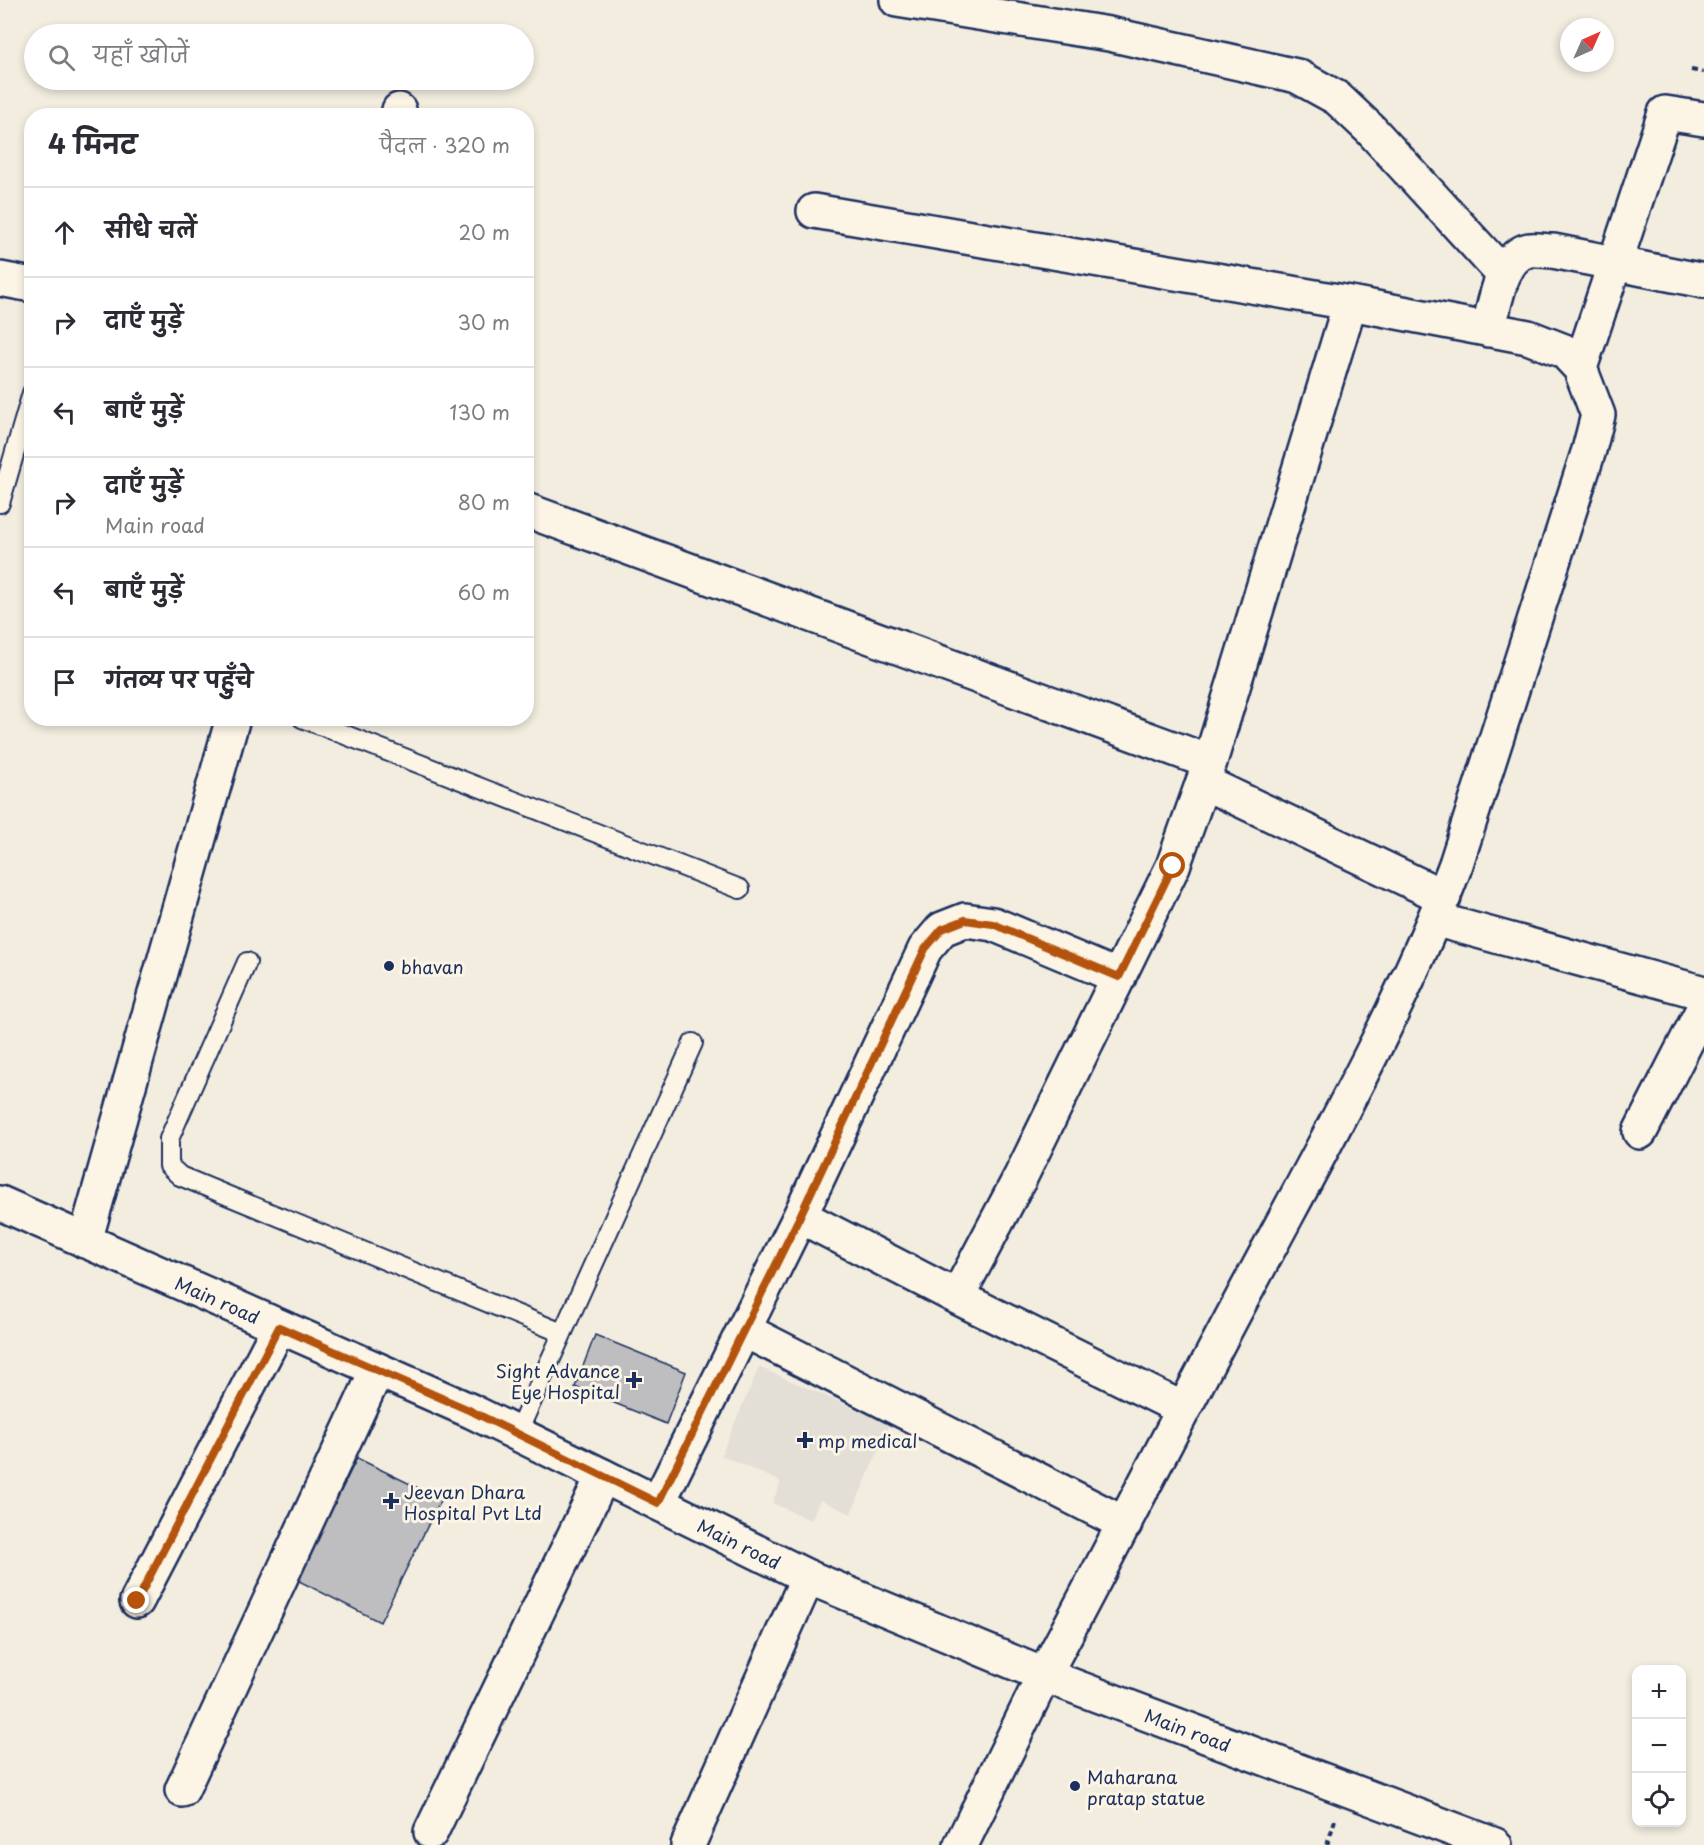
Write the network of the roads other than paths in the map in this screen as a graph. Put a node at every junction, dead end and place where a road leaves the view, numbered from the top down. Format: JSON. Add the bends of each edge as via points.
{"nodes":[{"id":1,"x":897,"y":0,"type":"edge"},
{"id":2,"x":1704,"y":119,"type":"edge"},
{"id":3,"x":814,"y":211,"type":"dead end"},
{"id":4,"x":1616,"y":263,"type":"junction"},
{"id":5,"x":1503,"y":274,"type":"junction"},
{"id":6,"x":0,"y":279,"type":"edge"},
{"id":7,"x":1704,"y":281,"type":"edge"},
{"id":8,"x":24,"y":284,"type":"edge"},
{"id":9,"x":1350,"y":303,"type":"junction"},
{"id":10,"x":1488,"y":330,"type":"junction"},
{"id":11,"x":1580,"y":368,"type":"junction"},
{"id":12,"x":24,"y":420,"type":"edge"},
{"id":13,"x":0,"y":503,"type":"edge"},
{"id":14,"x":534,"y":513,"type":"edge"},
{"id":15,"x":231,"y":726,"type":"edge"},
{"id":16,"x":322,"y":726,"type":"edge"},
{"id":17,"x":1207,"y":772,"type":"junction"},
{"id":18,"x":740,"y":889,"type":"dead end"},
{"id":19,"x":1439,"y":908,"type":"junction"},
{"id":20,"x":247,"y":962,"type":"dead end"},
{"id":21,"x":1119,"y":977,"type":"junction"},
{"id":22,"x":1704,"y":993,"type":"edge"},
{"id":23,"x":1704,"y":1007,"type":"edge"},
{"id":24,"x":693,"y":1043,"type":"dead end"},
{"id":25,"x":1640,"y":1132,"type":"dead end"},
{"id":26,"x":0,"y":1203,"type":"edge"},
{"id":27,"x":800,"y":1216,"type":"junction"},
{"id":28,"x":85,"y":1241,"type":"junction"},
{"id":29,"x":957,"y":1297,"type":"junction"},
{"id":30,"x":279,"y":1327,"type":"junction"},
{"id":31,"x":744,"y":1330,"type":"junction"},
{"id":32,"x":562,"y":1333,"type":"junction"},
{"id":33,"x":377,"y":1370,"type":"junction"},
{"id":34,"x":1183,"y":1409,"type":"junction"},
{"id":35,"x":517,"y":1434,"type":"junction"},
{"id":36,"x":603,"y":1476,"type":"junction"},
{"id":37,"x":658,"y":1503,"type":"junction"},
{"id":38,"x":1125,"y":1524,"type":"junction"},
{"id":39,"x":808,"y":1577,"type":"junction"},
{"id":40,"x":137,"y":1601,"type":"dead end"},
{"id":41,"x":1044,"y":1675,"type":"junction"},
{"id":42,"x":182,"y":1790,"type":"dead end"},
{"id":43,"x":431,"y":1832,"type":"dead end"},
{"id":44,"x":688,"y":1845,"type":"edge"},
{"id":45,"x":961,"y":1845,"type":"edge"},
{"id":46,"x":1496,"y":1845,"type":"edge"}],
"edges":[{"from":1,"to":5,"type":"street","via":[[1109,34],[1297,76],[1337,98],[1362,122]]},
{"from":2,"to":4,"type":"street","via":[[1665,113]]},
{"from":3,"to":9,"type":"street"},
{"from":4,"to":5,"type":"street","via":[[1528,250],[1514,259]]},
{"from":4,"to":7,"type":"street"},
{"from":4,"to":11,"type":"street"},
{"from":5,"to":10,"type":"street"},
{"from":6,"to":8,"type":"street"},
{"from":9,"to":10,"type":"street"},
{"from":9,"to":17,"type":"street"},
{"from":10,"to":11,"type":"street","via":[[1528,337],[1564,351]]},
{"from":11,"to":19,"type":"street","via":[[1598,415],[1589,450]]},
{"from":12,"to":13,"type":"lane"},
{"from":14,"to":17,"type":"street"},
{"from":15,"to":28,"type":"street"},
{"from":16,"to":18,"type":"lane"},
{"from":17,"to":19,"type":"street"},
{"from":17,"to":21,"type":"street","via":[[1173,866]]},
{"from":19,"to":22,"type":"street"},
{"from":19,"to":34,"type":"street","via":[[1364,1070]]},
{"from":20,"to":32,"type":"lane","via":[[168,1139],[169,1166],[180,1176]]},
{"from":21,"to":27,"type":"street","via":[[993,924],[965,920],[942,929],[925,949]]},
{"from":21,"to":29,"type":"street"},
{"from":23,"to":25,"type":"street"},
{"from":24,"to":32,"type":"lane"},
{"from":26,"to":28,"type":"street","name":"Main road"},
{"from":27,"to":29,"type":"street"},
{"from":27,"to":31,"type":"street"},
{"from":28,"to":30,"type":"street","name":"Main road"},
{"from":29,"to":34,"type":"street"},
{"from":30,"to":33,"type":"street","name":"Main road"},
{"from":30,"to":40,"type":"street"},
{"from":31,"to":37,"type":"street"},
{"from":31,"to":38,"type":"street"},
{"from":32,"to":35,"type":"lane"},
{"from":33,"to":35,"type":"street","name":"Main road"},
{"from":33,"to":42,"type":"street"},
{"from":34,"to":38,"type":"street"},
{"from":35,"to":36,"type":"street","name":"Main road"},
{"from":36,"to":37,"type":"street","name":"Main road"},
{"from":36,"to":43,"type":"street"},
{"from":37,"to":39,"type":"street","name":"Main road"},
{"from":38,"to":41,"type":"street"},
{"from":39,"to":41,"type":"street","name":"Main road"},
{"from":39,"to":44,"type":"street"},
{"from":41,"to":45,"type":"street"},
{"from":41,"to":46,"type":"street","name":"Main road"}]}
